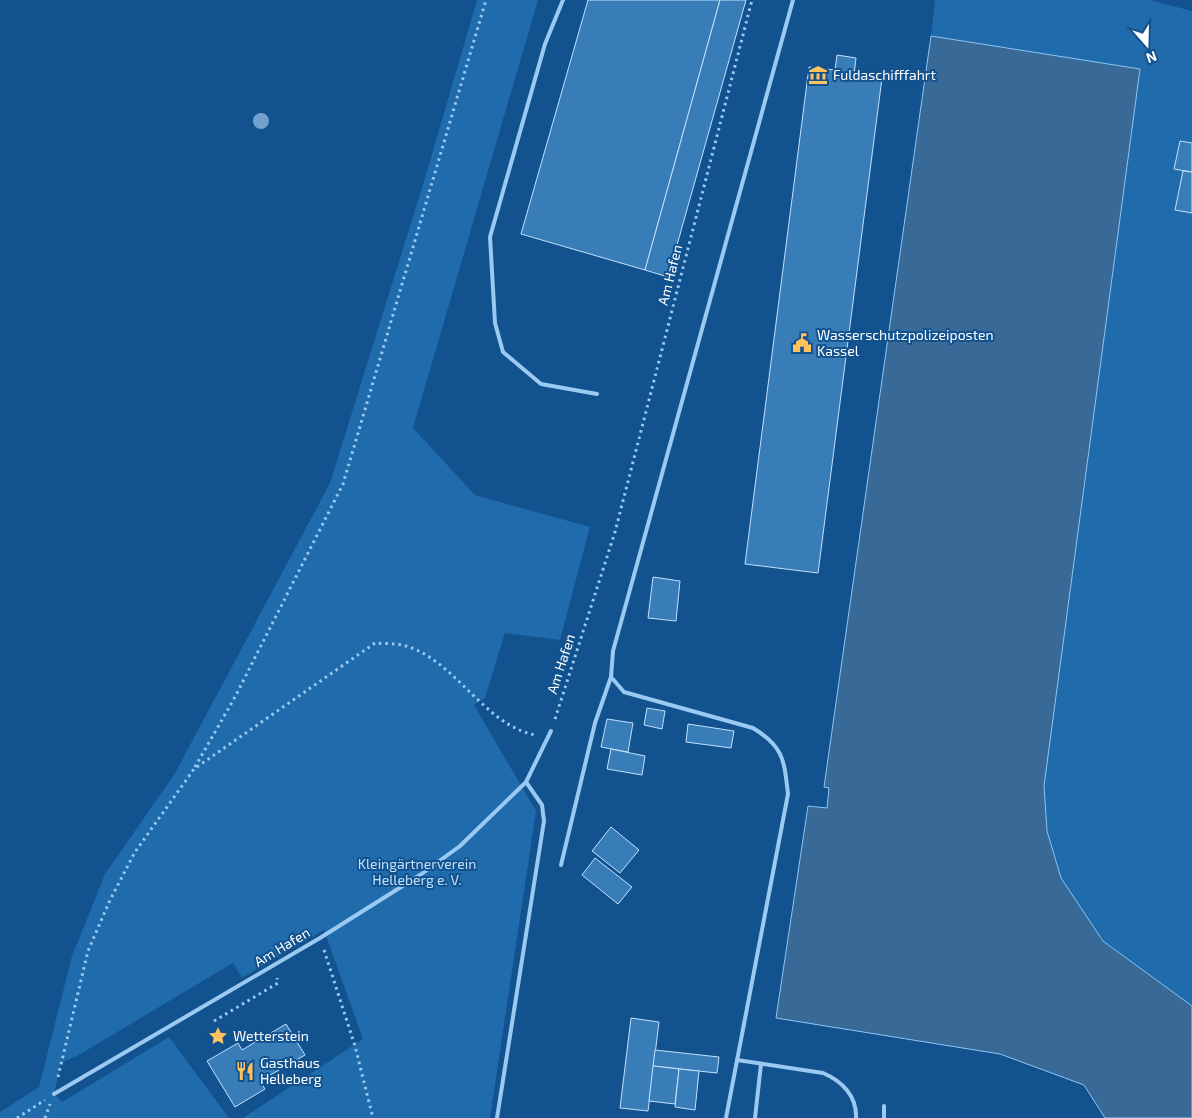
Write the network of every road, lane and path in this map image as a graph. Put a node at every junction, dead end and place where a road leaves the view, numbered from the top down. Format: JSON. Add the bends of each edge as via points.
{"nodes":[{"id":1,"x":486,"y":0,"type":"edge"},
{"id":2,"x":563,"y":0,"type":"edge"},
{"id":3,"x":752,"y":0,"type":"edge"},
{"id":4,"x":793,"y":0,"type":"edge"},
{"id":5,"x":597,"y":394,"type":"dead end"},
{"id":6,"x":611,"y":677,"type":"junction"},
{"id":7,"x":551,"y":731,"type":"junction"},
{"id":8,"x":194,"y":769,"type":"junction"},
{"id":9,"x":526,"y":782,"type":"junction"},
{"id":10,"x":561,"y":865,"type":"dead end"},
{"id":11,"x":320,"y":938,"type":"junction"},
{"id":12,"x":272,"y":966,"type":"junction"},
{"id":13,"x":214,"y":1021,"type":"dead end"},
{"id":14,"x":737,"y":1060,"type":"junction"},
{"id":15,"x":761,"y":1064,"type":"junction"},
{"id":16,"x":54,"y":1094,"type":"junction"},
{"id":17,"x":884,"y":1106,"type":"dead end"},
{"id":18,"x":17,"y":1118,"type":"edge"},
{"id":19,"x":373,"y":1118,"type":"edge"},
{"id":20,"x":497,"y":1118,"type":"edge"},
{"id":21,"x":726,"y":1118,"type":"edge"},
{"id":22,"x":756,"y":1118,"type":"edge"},
{"id":23,"x":856,"y":1118,"type":"edge"},
{"id":24,"x":884,"y":1118,"type":"edge"}],
"edges":[{"from":1,"to":8,"type":"path","via":[[343,484],[235,697]]},
{"from":2,"to":5,"type":"lane","via":[[545,44],[490,237],[495,324],[503,352],[541,384]]},
{"from":3,"to":7,"type":"path","name":"Am Hafen","via":[[615,532]]},
{"from":4,"to":6,"type":"lane","via":[[613,651]]},
{"from":6,"to":10,"type":"lane","via":[[595,723]]},
{"from":6,"to":14,"type":"lane","via":[[624,692],[753,728],[770,738],[784,759],[788,794]]},
{"from":7,"to":8,"type":"path","via":[[534,736],[504,722],[431,659],[402,645],[375,643]]},
{"from":7,"to":9,"type":"lane","name":"Am Hafen"},
{"from":8,"to":16,"type":"path","via":[[136,852],[88,951]]},
{"from":9,"to":11,"type":"lane","name":"Am Hafen","via":[[460,846]]},
{"from":9,"to":20,"type":"lane","via":[[542,805],[544,821]]},
{"from":11,"to":12,"type":"lane","name":"Am Hafen"},
{"from":11,"to":19,"type":"path","via":[[355,1046]]},
{"from":12,"to":13,"type":"path","via":[[278,983]]},
{"from":12,"to":16,"type":"lane","name":"Am Hafen"},
{"from":14,"to":15,"type":"lane"},
{"from":14,"to":21,"type":"lane"},
{"from":15,"to":22,"type":"lane"},
{"from":15,"to":23,"type":"lane","via":[[823,1073],[835,1078],[843,1084],[854,1102]]},
{"from":16,"to":18,"type":"path"},
{"from":17,"to":24,"type":"lane"}]}
